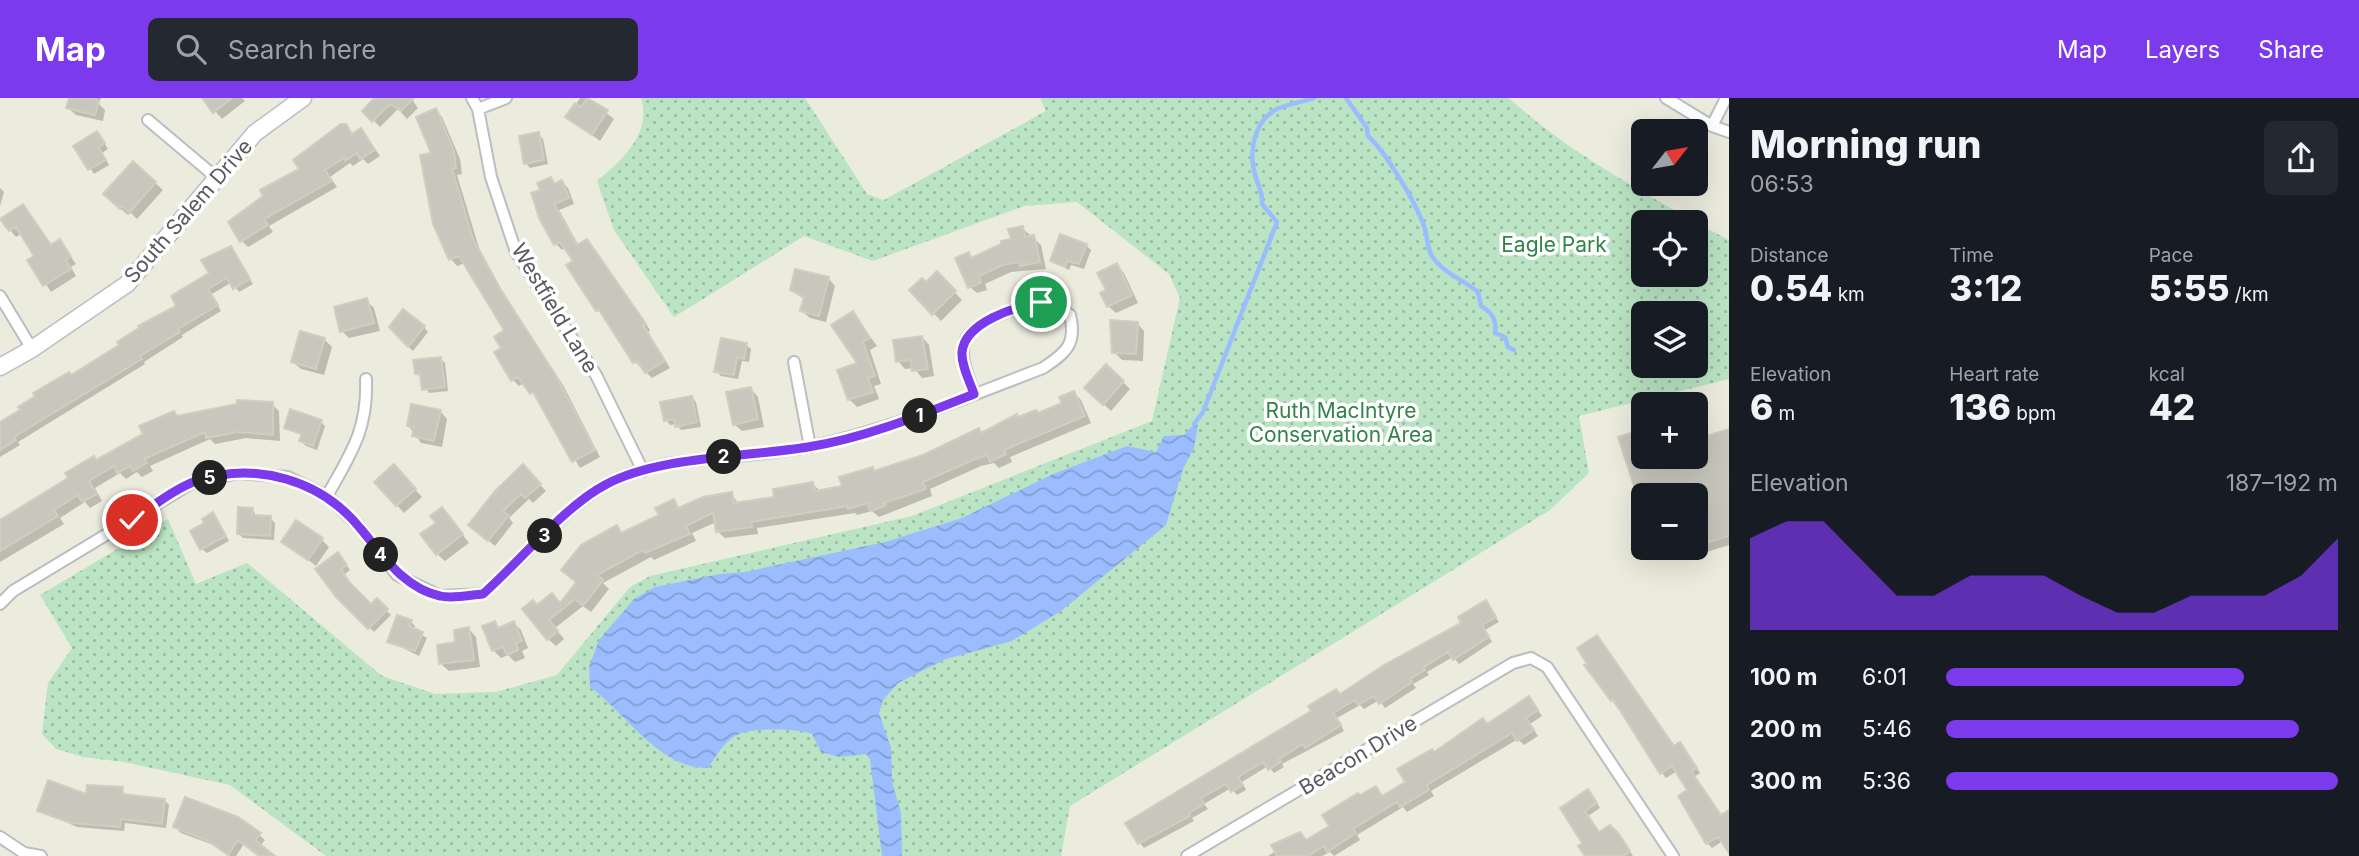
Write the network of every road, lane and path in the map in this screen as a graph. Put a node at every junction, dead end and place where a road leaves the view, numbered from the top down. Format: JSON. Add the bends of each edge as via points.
{"nodes":[{"id":1,"x":303,"y":98,"type":"edge"},
{"id":2,"x":472,"y":98,"type":"edge"},
{"id":3,"x":506,"y":98,"type":"edge"},
{"id":4,"x":1666,"y":98,"type":"edge"},
{"id":5,"x":1726,"y":98,"type":"edge"},
{"id":6,"x":478,"y":109,"type":"junction"},
{"id":7,"x":148,"y":120,"type":"dead end"},
{"id":8,"x":1712,"y":126,"type":"junction"},
{"id":9,"x":1729,"y":132,"type":"edge"},
{"id":10,"x":218,"y":179,"type":"junction"},
{"id":11,"x":0,"y":296,"type":"edge"},
{"id":12,"x":33,"y":349,"type":"junction"},
{"id":13,"x":794,"y":362,"type":"dead end"},
{"id":14,"x":0,"y":367,"type":"edge"},
{"id":15,"x":366,"y":379,"type":"dead end"},
{"id":16,"x":974,"y":394,"type":"junction"},
{"id":17,"x":810,"y":447,"type":"junction"},
{"id":18,"x":643,"y":471,"type":"junction"},
{"id":19,"x":327,"y":496,"type":"junction"},
{"id":20,"x":0,"y":604,"type":"edge"},
{"id":21,"x":0,"y":837,"type":"edge"},
{"id":22,"x":41,"y":856,"type":"edge"},
{"id":23,"x":1187,"y":856,"type":"edge"},
{"id":24,"x":1673,"y":856,"type":"edge"}],
"edges":[{"from":1,"to":10,"type":"street","name":"South Salem Drive","via":[[255,134]]},
{"from":2,"to":6,"type":"street","name":"Westfield Lane"},
{"from":3,"to":6,"type":"street"},
{"from":4,"to":8,"type":"street"},
{"from":5,"to":8,"type":"street"},
{"from":6,"to":18,"type":"street","name":"Westfield Lane","via":[[491,177],[516,252],[596,375]]},
{"from":7,"to":10,"type":"street"},
{"from":8,"to":9,"type":"street"},
{"from":10,"to":12,"type":"street","name":"South Salem Drive","via":[[127,284]]},
{"from":11,"to":12,"type":"street"},
{"from":12,"to":14,"type":"street","name":"South Salem Drive"},
{"from":13,"to":17,"type":"street"},
{"from":15,"to":19,"type":"street","via":[[363,426]]},
{"from":16,"to":16,"type":"street","via":[[1043,368],[1064,355],[1072,342],[1070,316],[1056,304],[1041,302],[978,326],[966,338],[962,354]]},
{"from":16,"to":17,"type":"street","via":[[895,425]]},
{"from":17,"to":18,"type":"street"},
{"from":18,"to":19,"type":"street","via":[[605,485],[558,522],[483,594],[440,596],[397,575],[358,525]]},
{"from":19,"to":20,"type":"street","via":[[288,477],[239,473],[195,481],[13,591]]},
{"from":21,"to":22,"type":"street","via":[[24,853]]},
{"from":23,"to":24,"type":"street","name":"Beacon Drive","via":[[1513,663],[1531,657],[1547,667]]}]}
